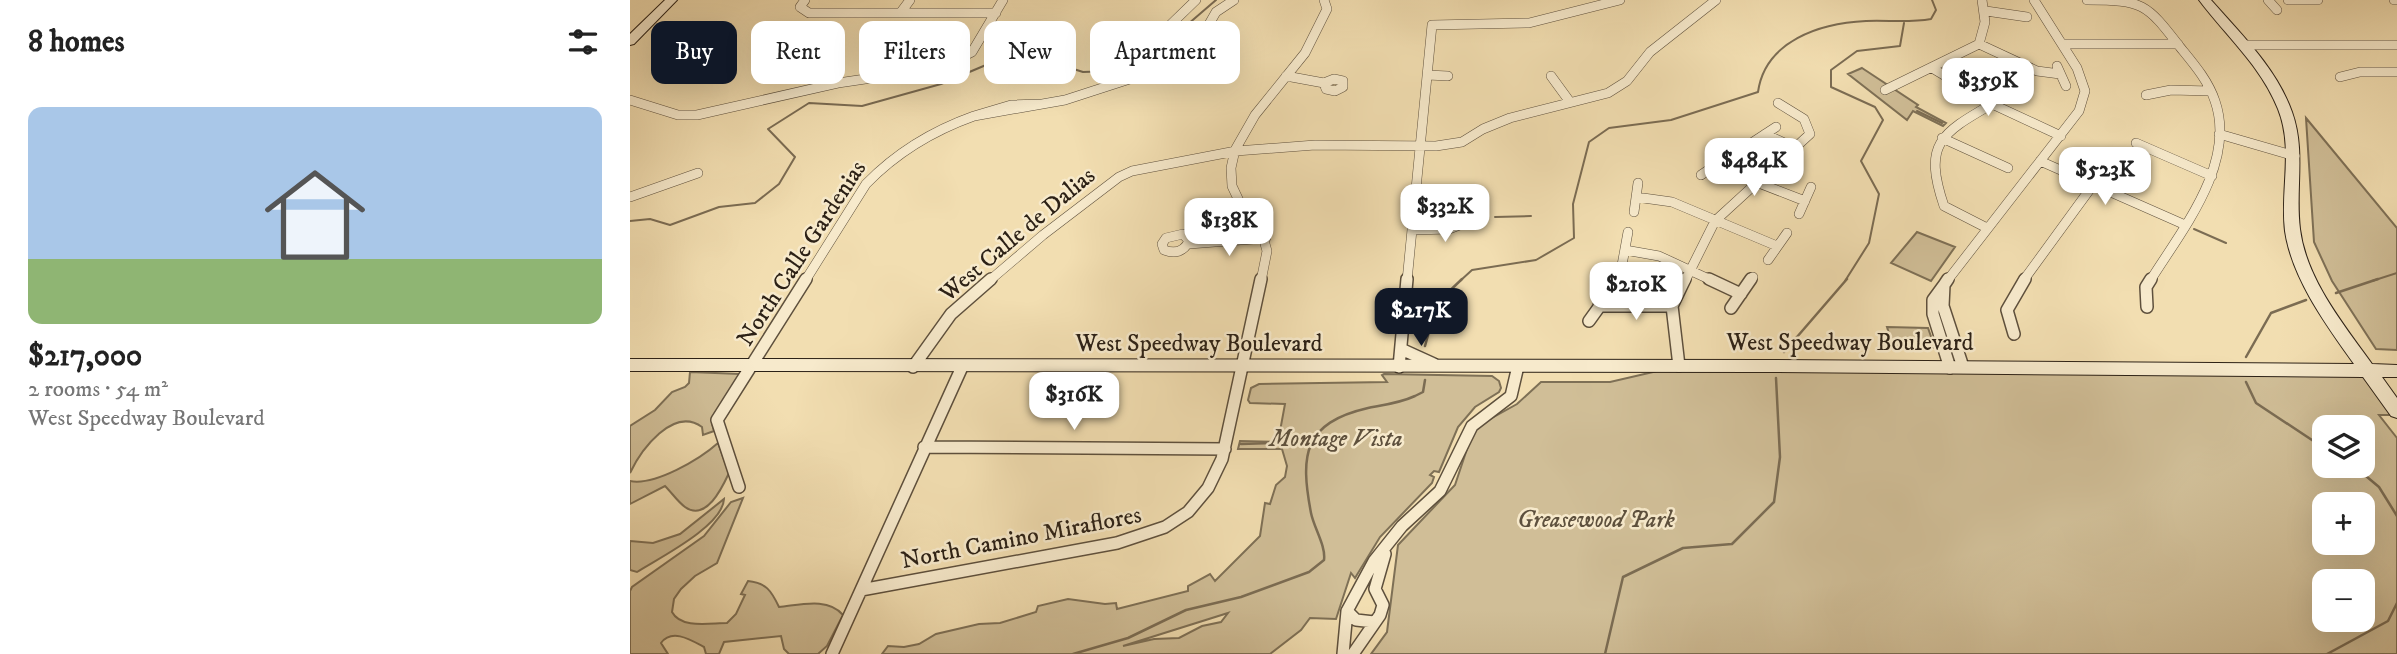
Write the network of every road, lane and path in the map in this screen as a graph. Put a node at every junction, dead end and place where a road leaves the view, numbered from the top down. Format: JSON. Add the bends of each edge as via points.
{"nodes":[{"id":1,"x":670,"y":0,"type":"edge"},
{"id":2,"x":805,"y":0,"type":"edge"},
{"id":3,"x":909,"y":0,"type":"edge"},
{"id":4,"x":1003,"y":0,"type":"edge"},
{"id":5,"x":1196,"y":0,"type":"edge"},
{"id":6,"x":1234,"y":0,"type":"edge"},
{"id":7,"x":1324,"y":0,"type":"edge"},
{"id":8,"x":1581,"y":0,"type":"edge"},
{"id":9,"x":1620,"y":0,"type":"edge"},
{"id":10,"x":1716,"y":0,"type":"edge"},
{"id":11,"x":1982,"y":0,"type":"edge"},
{"id":12,"x":2034,"y":0,"type":"edge"},
{"id":13,"x":2087,"y":0,"type":"edge"},
{"id":14,"x":2205,"y":0,"type":"edge"},
{"id":15,"x":2268,"y":0,"type":"edge"},
{"id":16,"x":2288,"y":0,"type":"edge"},
{"id":17,"x":2318,"y":0,"type":"edge"},
{"id":18,"x":2144,"y":2,"type":"edge"},
{"id":19,"x":1591,"y":10,"type":"junction"},
{"id":20,"x":2277,"y":10,"type":"dead end"},
{"id":21,"x":1986,"y":11,"type":"junction"},
{"id":22,"x":901,"y":12,"type":"junction"},
{"id":23,"x":996,"y":13,"type":"junction"},
{"id":24,"x":2027,"y":17,"type":"dead end"},
{"id":25,"x":1174,"y":21,"type":"edge"},
{"id":26,"x":630,"y":41,"type":"edge"},
{"id":27,"x":1979,"y":44,"type":"junction"},
{"id":28,"x":2062,"y":44,"type":"junction"},
{"id":29,"x":2178,"y":44,"type":"junction"},
{"id":30,"x":2243,"y":45,"type":"junction"},
{"id":31,"x":2397,"y":45,"type":"edge"},
{"id":32,"x":1636,"y":49,"type":"dead end"},
{"id":33,"x":1649,"y":52,"type":"junction"},
{"id":34,"x":1932,"y":68,"type":"junction"},
{"id":35,"x":2397,"y":72,"type":"edge"},
{"id":36,"x":1428,"y":75,"type":"junction"},
{"id":37,"x":1286,"y":76,"type":"junction"},
{"id":38,"x":1448,"y":76,"type":"dead end"},
{"id":39,"x":1551,"y":76,"type":"dead end"},
{"id":40,"x":2340,"y":77,"type":"dead end"},
{"id":41,"x":1324,"y":83,"type":"dead end"},
{"id":42,"x":2066,"y":86,"type":"dead end"},
{"id":43,"x":1885,"y":90,"type":"dead end"},
{"id":44,"x":2210,"y":91,"type":"junction"},
{"id":45,"x":2147,"y":95,"type":"dead end"},
{"id":46,"x":630,"y":100,"type":"edge"},
{"id":47,"x":1570,"y":102,"type":"junction"},
{"id":48,"x":1778,"y":103,"type":"dead end"},
{"id":49,"x":1992,"y":104,"type":"junction"},
{"id":50,"x":1776,"y":127,"type":"dead end"},
{"id":51,"x":1765,"y":134,"type":"junction"},
{"id":52,"x":2219,"y":134,"type":"junction"},
{"id":53,"x":2060,"y":136,"type":"junction"},
{"id":54,"x":1942,"y":138,"type":"junction"},
{"id":55,"x":2136,"y":143,"type":"dead end"},
{"id":56,"x":1750,"y":144,"type":"dead end"},
{"id":57,"x":1420,"y":146,"type":"junction"},
{"id":58,"x":1795,"y":148,"type":"junction"},
{"id":59,"x":1237,"y":151,"type":"junction"},
{"id":60,"x":1729,"y":156,"type":"dead end"},
{"id":61,"x":2295,"y":156,"type":"junction"},
{"id":62,"x":2040,"y":161,"type":"junction"},
{"id":63,"x":1715,"y":166,"type":"junction"},
{"id":64,"x":2008,"y":168,"type":"dead end"},
{"id":65,"x":698,"y":173,"type":"dead end"},
{"id":66,"x":1701,"y":175,"type":"dead end"},
{"id":67,"x":2212,"y":176,"type":"junction"},
{"id":68,"x":1638,"y":183,"type":"dead end"},
{"id":69,"x":1757,"y":183,"type":"junction"},
{"id":70,"x":2093,"y":185,"type":"junction"},
{"id":71,"x":1811,"y":187,"type":"dead end"},
{"id":72,"x":630,"y":197,"type":"edge"},
{"id":73,"x":1636,"y":197,"type":"junction"},
{"id":74,"x":1805,"y":201,"type":"junction"},
{"id":75,"x":1634,"y":212,"type":"dead end"},
{"id":76,"x":1800,"y":214,"type":"dead end"},
{"id":77,"x":1470,"y":221,"type":"dead end"},
{"id":78,"x":1715,"y":221,"type":"junction"},
{"id":79,"x":2183,"y":224,"type":"junction"},
{"id":80,"x":1987,"y":228,"type":"junction"},
{"id":81,"x":1412,"y":230,"type":"junction"},
{"id":82,"x":1628,"y":232,"type":"dead end"},
{"id":83,"x":1787,"y":233,"type":"dead end"},
{"id":84,"x":1266,"y":238,"type":"junction"},
{"id":85,"x":1189,"y":244,"type":"dead end"},
{"id":86,"x":1777,"y":246,"type":"junction"},
{"id":87,"x":1625,"y":250,"type":"junction"},
{"id":88,"x":1768,"y":260,"type":"dead end"},
{"id":89,"x":1622,"y":265,"type":"dead end"},
{"id":90,"x":1692,"y":271,"type":"junction"},
{"id":91,"x":1753,"y":277,"type":"dead end"},
{"id":92,"x":1612,"y":289,"type":"dead end"},
{"id":93,"x":1741,"y":294,"type":"junction"},
{"id":94,"x":1599,"y":306,"type":"junction"},
{"id":95,"x":1672,"y":306,"type":"junction"},
{"id":96,"x":1731,"y":307,"type":"dead end"},
{"id":97,"x":2147,"y":307,"type":"dead end"},
{"id":98,"x":1589,"y":321,"type":"dead end"},
{"id":99,"x":2014,"y":334,"type":"dead end"},
{"id":100,"x":1401,"y":349,"type":"junction"},
{"id":101,"x":630,"y":365,"type":"edge"},
{"id":102,"x":751,"y":366,"type":"junction"},
{"id":103,"x":1518,"y":366,"type":"junction"},
{"id":104,"x":1679,"y":366,"type":"junction"},
{"id":105,"x":912,"y":367,"type":"junction"},
{"id":106,"x":962,"y":367,"type":"junction"},
{"id":107,"x":1244,"y":367,"type":"junction"},
{"id":108,"x":1399,"y":367,"type":"junction"},
{"id":109,"x":1443,"y":367,"type":"junction"},
{"id":110,"x":1956,"y":368,"type":"junction"},
{"id":111,"x":2369,"y":371,"type":"junction"},
{"id":112,"x":2397,"y":371,"type":"edge"},
{"id":113,"x":2397,"y":411,"type":"edge"},
{"id":114,"x":924,"y":447,"type":"junction"},
{"id":115,"x":1225,"y":449,"type":"junction"},
{"id":116,"x":739,"y":487,"type":"dead end"},
{"id":117,"x":1391,"y":541,"type":"junction"},
{"id":118,"x":861,"y":590,"type":"junction"},
{"id":119,"x":1347,"y":611,"type":"junction"},
{"id":120,"x":1374,"y":622,"type":"junction"},
{"id":121,"x":832,"y":654,"type":"edge"},
{"id":122,"x":1343,"y":654,"type":"edge"},
{"id":123,"x":1353,"y":654,"type":"edge"}],
"edges":[{"from":1,"to":26,"type":"main road"},
{"from":2,"to":22,"type":"street","via":[[800,7],[809,12]]},
{"from":3,"to":22,"type":"street"},
{"from":4,"to":23,"type":"street"},
{"from":5,"to":25,"type":"street"},
{"from":6,"to":102,"type":"street","name":"North Calle Gardenias","via":[[1216,12],[1192,54],[1170,66],[1089,93],[1042,104],[1011,105],[945,125],[896,153],[866,184]]},
{"from":7,"to":37,"type":"street","via":[[1327,9],[1306,51]]},
{"from":8,"to":19,"type":"street"},
{"from":9,"to":19,"type":"street"},
{"from":10,"to":33,"type":"street"},
{"from":11,"to":21,"type":"street"},
{"from":12,"to":28,"type":"street"},
{"from":13,"to":18,"type":"street"},
{"from":14,"to":30,"type":"main road"},
{"from":15,"to":20,"type":"street"},
{"from":16,"to":17,"type":"street"},
{"from":18,"to":29,"type":"street"},
{"from":19,"to":36,"type":"street","via":[[1530,23],[1432,25]]},
{"from":21,"to":24,"type":"street"},
{"from":21,"to":27,"type":"street"},
{"from":22,"to":23,"type":"street"},
{"from":23,"to":46,"type":"street","via":[[972,52],[940,68],[838,83],[697,115],[678,115]]},
{"from":27,"to":34,"type":"street"},
{"from":27,"to":42,"type":"street","via":[[2037,71],[2058,70]]},
{"from":28,"to":29,"type":"street"},
{"from":28,"to":53,"type":"street","via":[[2085,91],[2079,111]]},
{"from":29,"to":44,"type":"street"},
{"from":30,"to":31,"type":"street"},
{"from":30,"to":61,"type":"main road","via":[[2286,109]]},
{"from":32,"to":33,"type":"street"},
{"from":33,"to":47,"type":"street","via":[[1627,81],[1608,93]]},
{"from":34,"to":43,"type":"street"},
{"from":34,"to":49,"type":"street"},
{"from":35,"to":40,"type":"street"},
{"from":36,"to":38,"type":"street"},
{"from":36,"to":57,"type":"street"},
{"from":37,"to":41,"type":"street"},
{"from":37,"to":59,"type":"street","via":[[1243,130]]},
{"from":39,"to":47,"type":"street"},
{"from":44,"to":45,"type":"street"},
{"from":44,"to":52,"type":"street","via":[[2217,107]]},
{"from":47,"to":57,"type":"street","via":[[1498,122],[1462,142]]},
{"from":48,"to":58,"type":"street","via":[[1808,125],[1810,134]]},
{"from":49,"to":53,"type":"street"},
{"from":49,"to":54,"type":"street"},
{"from":50,"to":51,"type":"street"},
{"from":51,"to":56,"type":"street"},
{"from":51,"to":58,"type":"street"},
{"from":52,"to":61,"type":"street"},
{"from":52,"to":67,"type":"street"},
{"from":53,"to":62,"type":"street"},
{"from":54,"to":64,"type":"street"},
{"from":54,"to":80,"type":"street","via":[[1934,152],[1934,171],[1943,206]]},
{"from":55,"to":67,"type":"street"},
{"from":57,"to":59,"type":"street","name":"West Calle de Dalias","via":[[1315,145]]},
{"from":57,"to":81,"type":"street"},
{"from":58,"to":69,"type":"street"},
{"from":59,"to":84,"type":"street","via":[[1232,185],[1238,201]]},
{"from":59,"to":105,"type":"street","name":"West Calle de Dalias","via":[[1132,171],[1108,183],[951,314]]},
{"from":60,"to":63,"type":"street"},
{"from":61,"to":111,"type":"main road","via":[[2291,217],[2295,244],[2310,280]]},
{"from":62,"to":70,"type":"street"},
{"from":62,"to":80,"type":"street"},
{"from":63,"to":66,"type":"street"},
{"from":63,"to":69,"type":"street"},
{"from":65,"to":72,"type":"street"},
{"from":67,"to":79,"type":"street"},
{"from":68,"to":73,"type":"street"},
{"from":69,"to":74,"type":"street"},
{"from":69,"to":78,"type":"street"},
{"from":70,"to":79,"type":"street"},
{"from":70,"to":99,"type":"street","via":[[2007,310]]},
{"from":71,"to":74,"type":"street"},
{"from":73,"to":75,"type":"street"},
{"from":73,"to":78,"type":"street","via":[[1672,202]]},
{"from":74,"to":76,"type":"street"},
{"from":77,"to":81,"type":"street","via":[[1449,229]]},
{"from":78,"to":86,"type":"street"},
{"from":78,"to":90,"type":"street"},
{"from":79,"to":97,"type":"street","via":[[2146,287]]},
{"from":80,"to":110,"type":"street","via":[[1944,285],[1942,306]]},
{"from":81,"to":100,"type":"street"},
{"from":82,"to":87,"type":"street"},
{"from":83,"to":86,"type":"street"},
{"from":84,"to":85,"type":"street"},
{"from":84,"to":107,"type":"street","name":"North Camino Miraflores"},
{"from":86,"to":88,"type":"street"},
{"from":87,"to":89,"type":"street"},
{"from":87,"to":90,"type":"street","via":[[1659,256]]},
{"from":90,"to":93,"type":"street"},
{"from":90,"to":95,"type":"street"},
{"from":91,"to":93,"type":"street"},
{"from":92,"to":94,"type":"street"},
{"from":93,"to":96,"type":"street"},
{"from":94,"to":95,"type":"street"},
{"from":94,"to":98,"type":"street"},
{"from":95,"to":104,"type":"street"},
{"from":100,"to":108,"type":"street"},
{"from":100,"to":109,"type":"street"},
{"from":101,"to":102,"type":"main road","name":"West Speedway Boulevard"},
{"from":102,"to":105,"type":"main road","name":"West Speedway Boulevard"},
{"from":102,"to":116,"type":"street","name":"North Calle Gardenias","via":[[717,420]]},
{"from":103,"to":104,"type":"main road","name":"West Speedway Boulevard"},
{"from":103,"to":109,"type":"main road","name":"West Speedway Boulevard"},
{"from":103,"to":117,"type":"street","via":[[1511,396],[1472,426],[1440,491]]},
{"from":104,"to":110,"type":"main road","name":"West Speedway Boulevard"},
{"from":105,"to":106,"type":"main road","name":"West Speedway Boulevard"},
{"from":106,"to":107,"type":"main road","name":"West Speedway Boulevard"},
{"from":106,"to":114,"type":"street"},
{"from":107,"to":108,"type":"main road","name":"West Speedway Boulevard"},
{"from":107,"to":115,"type":"street","name":"North Camino Miraflores"},
{"from":108,"to":109,"type":"main road","name":"West Speedway Boulevard"},
{"from":110,"to":111,"type":"main road","name":"West Speedway Boulevard"},
{"from":111,"to":112,"type":"main road","name":"West Speedway Boulevard"},
{"from":111,"to":113,"type":"main road"},
{"from":114,"to":115,"type":"street"},
{"from":114,"to":118,"type":"street"},
{"from":115,"to":118,"type":"street","name":"North Camino Miraflores","via":[[1217,476],[1204,495],[1181,518],[1156,532]]},
{"from":117,"to":119,"type":"street","via":[[1374,561]]},
{"from":117,"to":120,"type":"street","via":[[1377,570],[1375,589],[1383,605]]},
{"from":118,"to":121,"type":"street"},
{"from":119,"to":120,"type":"street","via":[[1356,620]]},
{"from":119,"to":122,"type":"street"},
{"from":120,"to":123,"type":"street"}]}
